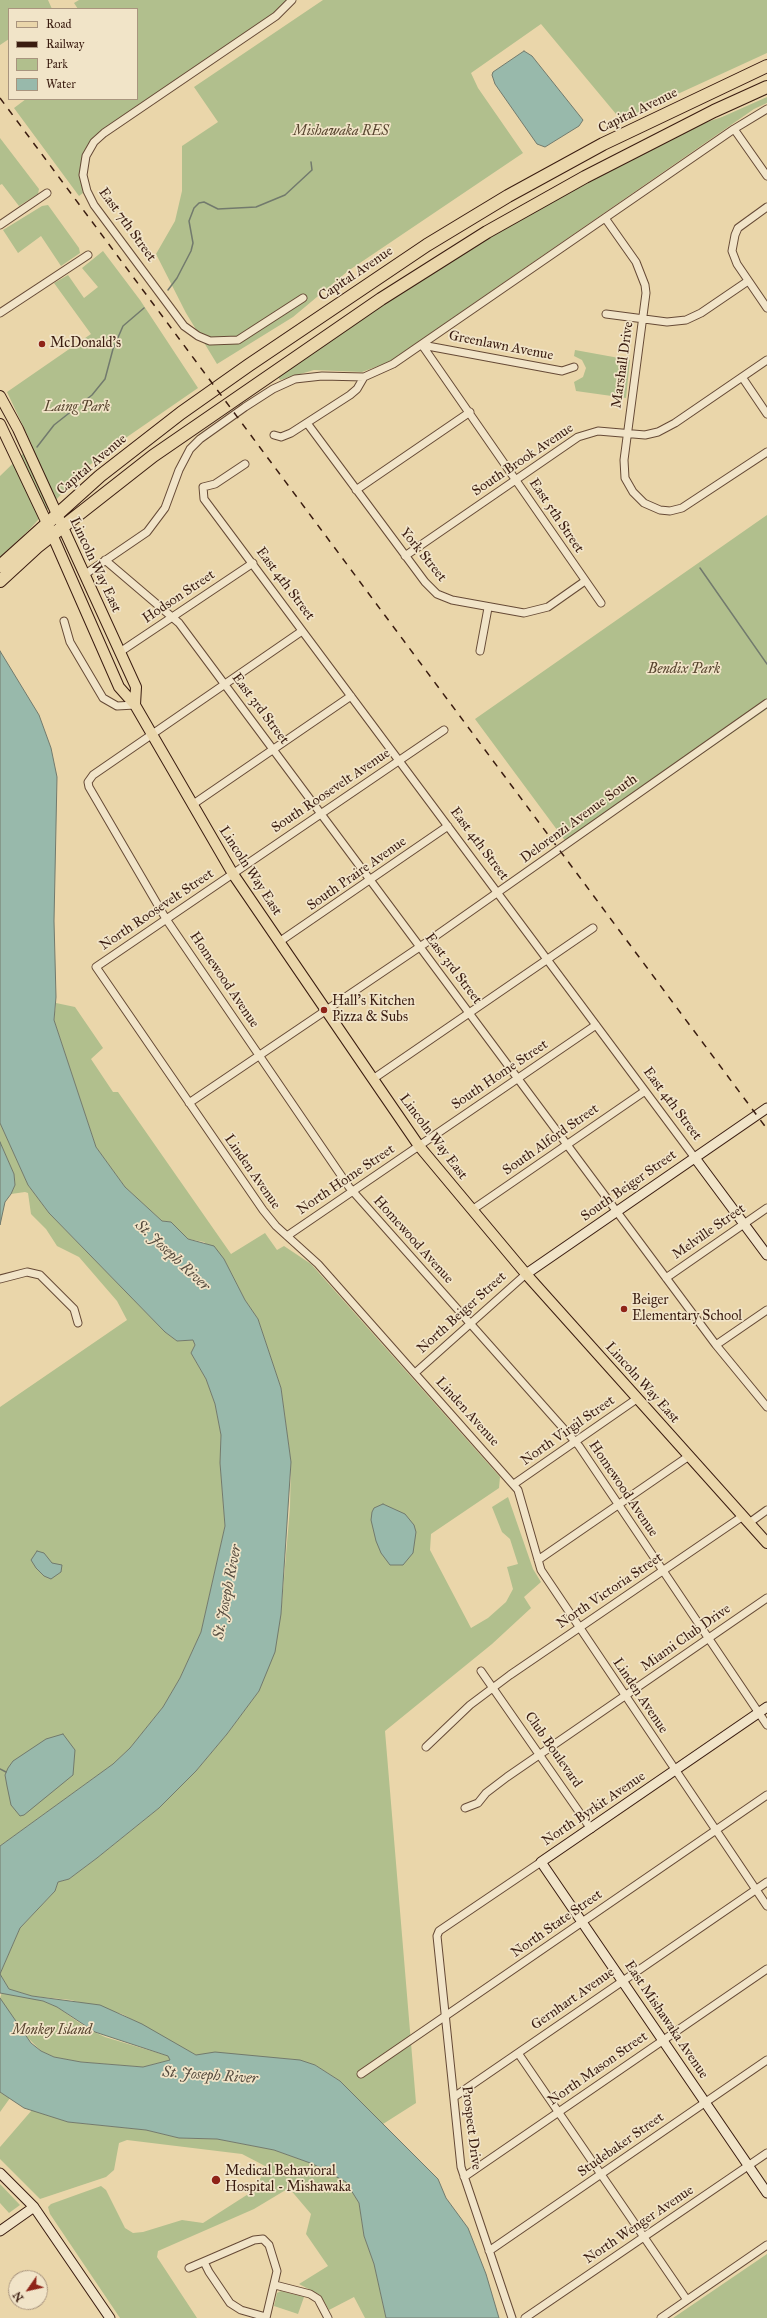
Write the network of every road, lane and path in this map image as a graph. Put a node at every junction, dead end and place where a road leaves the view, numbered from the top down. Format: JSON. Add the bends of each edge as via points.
{"nodes":[{"id":1,"x":292,"y":0,"type":"edge"},
{"id":2,"x":767,"y":66,"type":"edge"},
{"id":3,"x":767,"y":87,"type":"edge"},
{"id":4,"x":767,"y":109,"type":"edge"},
{"id":5,"x":734,"y":129,"type":"junction"},
{"id":6,"x":767,"y":176,"type":"edge"},
{"id":7,"x":47,"y":193,"type":"dead end"},
{"id":8,"x":767,"y":207,"type":"edge"},
{"id":9,"x":605,"y":218,"type":"junction"},
{"id":10,"x":0,"y":225,"type":"edge"},
{"id":11,"x":88,"y":255,"type":"dead end"},
{"id":12,"x":748,"y":281,"type":"junction"},
{"id":13,"x":303,"y":298,"type":"dead end"},
{"id":14,"x":767,"y":308,"type":"edge"},
{"id":15,"x":0,"y":313,"type":"edge"},
{"id":16,"x":606,"y":314,"type":"dead end"},
{"id":17,"x":642,"y":319,"type":"junction"},
{"id":18,"x":422,"y":345,"type":"junction"},
{"id":19,"x":767,"y":360,"type":"edge"},
{"id":20,"x":574,"y":367,"type":"dead end"},
{"id":21,"x":364,"y":377,"type":"junction"},
{"id":22,"x":742,"y":377,"type":"junction"},
{"id":23,"x":0,"y":396,"type":"edge"},
{"id":24,"x":470,"y":412,"type":"junction"},
{"id":25,"x":767,"y":414,"type":"edge"},
{"id":26,"x":307,"y":423,"type":"junction"},
{"id":27,"x":0,"y":424,"type":"edge"},
{"id":28,"x":627,"y":433,"type":"junction"},
{"id":29,"x":274,"y":435,"type":"dead end"},
{"id":30,"x":767,"y":452,"type":"edge"},
{"id":31,"x":245,"y":464,"type":"dead end"},
{"id":32,"x":516,"y":480,"type":"junction"},
{"id":33,"x":356,"y":490,"type":"junction"},
{"id":34,"x":52,"y":519,"type":"junction"},
{"id":35,"x":57,"y":531,"type":"junction"},
{"id":36,"x":405,"y":556,"type":"junction"},
{"id":37,"x":105,"y":560,"type":"junction"},
{"id":38,"x":252,"y":563,"type":"junction"},
{"id":39,"x":0,"y":566,"type":"edge"},
{"id":40,"x":84,"y":575,"type":"junction"},
{"id":41,"x":0,"y":581,"type":"edge"},
{"id":42,"x":586,"y":581,"type":"junction"},
{"id":43,"x":601,"y":603,"type":"dead end"},
{"id":44,"x":488,"y":608,"type":"junction"},
{"id":45,"x":173,"y":617,"type":"junction"},
{"id":46,"x":64,"y":621,"type":"dead end"},
{"id":47,"x":302,"y":631,"type":"junction"},
{"id":48,"x":480,"y":651,"type":"dead end"},
{"id":49,"x":120,"y":652,"type":"junction"},
{"id":50,"x":225,"y":684,"type":"junction"},
{"id":51,"x":351,"y":696,"type":"junction"},
{"id":52,"x":767,"y":703,"type":"edge"},
{"id":53,"x":135,"y":705,"type":"junction"},
{"id":54,"x":444,"y":730,"type":"dead end"},
{"id":55,"x":151,"y":735,"type":"junction"},
{"id":56,"x":273,"y":749,"type":"junction"},
{"id":57,"x":399,"y":760,"type":"junction"},
{"id":58,"x":192,"y":805,"type":"junction"},
{"id":59,"x":321,"y":814,"type":"junction"},
{"id":60,"x":448,"y":826,"type":"junction"},
{"id":61,"x":233,"y":874,"type":"junction"},
{"id":62,"x":370,"y":880,"type":"junction"},
{"id":63,"x":498,"y":893,"type":"junction"},
{"id":64,"x":166,"y":919,"type":"junction"},
{"id":65,"x":593,"y":928,"type":"dead end"},
{"id":66,"x":280,"y":942,"type":"junction"},
{"id":67,"x":420,"y":947,"type":"junction"},
{"id":68,"x":547,"y":959,"type":"junction"},
{"id":69,"x":96,"y":968,"type":"joint"},
{"id":70,"x":326,"y":1010,"type":"junction"},
{"id":71,"x":469,"y":1012,"type":"junction"},
{"id":72,"x":596,"y":1025,"type":"junction"},
{"id":73,"x":260,"y":1055,"type":"junction"},
{"id":74,"x":518,"y":1078,"type":"junction"},
{"id":75,"x":373,"y":1079,"type":"junction"},
{"id":76,"x":645,"y":1091,"type":"junction"},
{"id":77,"x":188,"y":1103,"type":"junction"},
{"id":78,"x":767,"y":1108,"type":"edge"},
{"id":79,"x":567,"y":1145,"type":"junction"},
{"id":80,"x":419,"y":1146,"type":"junction"},
{"id":81,"x":695,"y":1158,"type":"junction"},
{"id":82,"x":353,"y":1192,"type":"junction"},
{"id":83,"x":767,"y":1208,"type":"edge"},
{"id":84,"x":472,"y":1210,"type":"junction"},
{"id":85,"x":617,"y":1212,"type":"junction"},
{"id":86,"x":744,"y":1224,"type":"junction"},
{"id":87,"x":287,"y":1236,"type":"junction"},
{"id":88,"x":767,"y":1255,"type":"edge"},
{"id":89,"x":526,"y":1274,"type":"junction"},
{"id":90,"x":666,"y":1278,"type":"junction"},
{"id":91,"x":0,"y":1279,"type":"edge"},
{"id":92,"x":767,"y":1310,"type":"edge"},
{"id":93,"x":78,"y":1323,"type":"dead end"},
{"id":94,"x":470,"y":1323,"type":"junction"},
{"id":95,"x":716,"y":1345,"type":"junction"},
{"id":96,"x":415,"y":1373,"type":"junction"},
{"id":97,"x":638,"y":1398,"type":"junction"},
{"id":98,"x":767,"y":1407,"type":"edge"},
{"id":99,"x":575,"y":1442,"type":"junction"},
{"id":100,"x":690,"y":1456,"type":"junction"},
{"id":101,"x":514,"y":1484,"type":"junction"},
{"id":102,"x":619,"y":1505,"type":"junction"},
{"id":103,"x":767,"y":1510,"type":"edge"},
{"id":104,"x":746,"y":1520,"type":"junction"},
{"id":105,"x":767,"y":1543,"type":"edge"},
{"id":106,"x":538,"y":1560,"type":"junction"},
{"id":107,"x":662,"y":1571,"type":"junction"},
{"id":108,"x":767,"y":1598,"type":"edge"},
{"id":109,"x":579,"y":1628,"type":"junction"},
{"id":110,"x":708,"y":1639,"type":"junction"},
{"id":111,"x":481,"y":1671,"type":"dead end"},
{"id":112,"x":494,"y":1688,"type":"junction"},
{"id":113,"x":624,"y":1696,"type":"junction"},
{"id":114,"x":767,"y":1707,"type":"edge"},
{"id":115,"x":758,"y":1713,"type":"junction"},
{"id":116,"x":767,"y":1725,"type":"edge"},
{"id":117,"x":426,"y":1747,"type":"dead end"},
{"id":118,"x":540,"y":1754,"type":"junction"},
{"id":119,"x":675,"y":1771,"type":"junction"},
{"id":120,"x":767,"y":1795,"type":"edge"},
{"id":121,"x":465,"y":1808,"type":"dead end"},
{"id":122,"x":591,"y":1829,"type":"junction"},
{"id":123,"x":716,"y":1830,"type":"junction"},
{"id":124,"x":541,"y":1862,"type":"junction"},
{"id":125,"x":767,"y":1882,"type":"edge"},
{"id":126,"x":756,"y":1890,"type":"junction"},
{"id":127,"x":767,"y":1906,"type":"edge"},
{"id":128,"x":582,"y":1922,"type":"junction"},
{"id":129,"x":438,"y":1933,"type":"joint"},
{"id":130,"x":767,"y":1969,"type":"edge"},
{"id":131,"x":622,"y":1981,"type":"junction"},
{"id":132,"x":445,"y":2018,"type":"junction"},
{"id":133,"x":663,"y":2040,"type":"junction"},
{"id":134,"x":518,"y":2053,"type":"junction"},
{"id":135,"x":767,"y":2060,"type":"edge"},
{"id":136,"x":361,"y":2074,"type":"dead end"},
{"id":137,"x":454,"y":2097,"type":"junction"},
{"id":138,"x":705,"y":2102,"type":"junction"},
{"id":139,"x":558,"y":2112,"type":"junction"},
{"id":140,"x":767,"y":2153,"type":"edge"},
{"id":141,"x":748,"y":2165,"type":"junction"},
{"id":142,"x":0,"y":2173,"type":"edge"},
{"id":143,"x":601,"y":2175,"type":"junction"},
{"id":144,"x":464,"y":2177,"type":"junction"},
{"id":145,"x":767,"y":2193,"type":"edge"},
{"id":146,"x":34,"y":2207,"type":"junction"},
{"id":147,"x":0,"y":2231,"type":"edge"},
{"id":148,"x":644,"y":2237,"type":"junction"},
{"id":149,"x":767,"y":2245,"type":"edge"},
{"id":150,"x":489,"y":2251,"type":"junction"},
{"id":151,"x":204,"y":2262,"type":"junction"},
{"id":152,"x":189,"y":2268,"type":"dead end"},
{"id":153,"x":275,"y":2285,"type":"junction"},
{"id":154,"x":687,"y":2300,"type":"junction"},
{"id":155,"x":266,"y":2317,"type":"edge"},
{"id":156,"x":110,"y":2318,"type":"edge"},
{"id":157,"x":328,"y":2318,"type":"edge"},
{"id":158,"x":512,"y":2318,"type":"edge"},
{"id":159,"x":525,"y":2318,"type":"edge"},
{"id":160,"x":661,"y":2318,"type":"edge"}],
"edges":[{"from":1,"to":13,"type":"street","name":"East 7th Street","via":[[276,16],[104,133],[94,142],[86,156],[83,175],[94,205],[184,326],[198,336],[210,341],[238,340]]},
{"from":2,"to":34,"type":"highway","name":"Capital Avenue","via":[[603,144],[508,196],[427,245],[181,413],[100,476]]},
{"from":3,"to":35,"type":"highway","name":"Capital Avenue","via":[[585,177],[445,258],[203,420]]},
{"from":4,"to":5,"type":"street"},
{"from":5,"to":6,"type":"street"},
{"from":5,"to":9,"type":"street"},
{"from":7,"to":10,"type":"street"},
{"from":8,"to":12,"type":"street","via":[[744,223],[735,234],[732,250]]},
{"from":9,"to":17,"type":"street","name":"Marshall Drive","via":[[636,262],[644,278],[646,294]]},
{"from":9,"to":18,"type":"street"},
{"from":11,"to":15,"type":"street"},
{"from":12,"to":14,"type":"street"},
{"from":12,"to":17,"type":"street","via":[[701,313],[686,320],[667,322]]},
{"from":16,"to":17,"type":"street"},
{"from":17,"to":28,"type":"street","name":"Marshall Drive"},
{"from":18,"to":20,"type":"street","name":"Greenlawn Avenue","via":[[562,371]]},
{"from":18,"to":21,"type":"street","via":[[393,364]]},
{"from":18,"to":24,"type":"street","name":"East 5th Street"},
{"from":19,"to":22,"type":"street","name":"South Brook Avenue"},
{"from":21,"to":26,"type":"street","via":[[350,395]]},
{"from":21,"to":37,"type":"street","via":[[322,376],[295,379],[273,389],[211,431],[200,439],[184,459],[165,508],[156,522],[146,532]]},
{"from":22,"to":25,"type":"street"},
{"from":22,"to":28,"type":"street","name":"South Brook Avenue","via":[[666,428],[645,435]]},
{"from":23,"to":34,"type":"main road","name":"Lincoln Way East","via":[[18,429]]},
{"from":24,"to":32,"type":"street","name":"East 5th Street"},
{"from":24,"to":33,"type":"street"},
{"from":26,"to":29,"type":"street","via":[[281,437]]},
{"from":26,"to":33,"type":"street","name":"York Street"},
{"from":27,"to":34,"type":"main road","name":"Lincoln Way East"},
{"from":28,"to":30,"type":"street","name":"Marshall Drive","via":[[624,470],[628,485],[640,500],[660,510],[670,511],[689,504]]},
{"from":28,"to":32,"type":"street","name":"South Brook Avenue","via":[[598,431],[578,437]]},
{"from":31,"to":38,"type":"street","name":"East 4th Street","via":[[215,484],[203,487],[204,499]]},
{"from":32,"to":36,"type":"street","name":"South Brook Avenue"},
{"from":32,"to":42,"type":"street","name":"East 5th Street"},
{"from":33,"to":36,"type":"street","name":"York Street"},
{"from":34,"to":35,"type":"main road","name":"Lincoln Way East"},
{"from":34,"to":39,"type":"highway","name":"Capital Avenue"},
{"from":35,"to":40,"type":"main road","name":"Lincoln Way East"},
{"from":35,"to":41,"type":"highway","name":"Capital Avenue"},
{"from":35,"to":53,"type":"main road","name":"Lincoln Way East","via":[[118,687]]},
{"from":36,"to":44,"type":"street","name":"York Street","via":[[437,594]]},
{"from":37,"to":40,"type":"street"},
{"from":37,"to":45,"type":"street","name":"East 3rd Street"},
{"from":38,"to":45,"type":"street","name":"Hodson Street"},
{"from":38,"to":47,"type":"street","name":"East 4th Street"},
{"from":40,"to":49,"type":"main road","name":"Lincoln Way East"},
{"from":42,"to":43,"type":"street","name":"East 5th Street"},
{"from":42,"to":44,"type":"street","name":"York Street","via":[[540,610],[524,613]]},
{"from":44,"to":48,"type":"street"},
{"from":45,"to":49,"type":"street","name":"Hodson Street"},
{"from":45,"to":50,"type":"street","name":"East 3rd Street"},
{"from":46,"to":53,"type":"street","via":[[70,642],[103,698],[117,706]]},
{"from":47,"to":50,"type":"street"},
{"from":47,"to":51,"type":"street","name":"East 4th Street"},
{"from":49,"to":53,"type":"main road","name":"Lincoln Way East","via":[[136,687]]},
{"from":50,"to":55,"type":"street"},
{"from":50,"to":56,"type":"street","name":"East 3rd Street"},
{"from":51,"to":56,"type":"street"},
{"from":51,"to":57,"type":"street","name":"East 4th Street"},
{"from":52,"to":63,"type":"street","name":"Delorenzi Avenue South"},
{"from":53,"to":55,"type":"main road","name":"Lincoln Way East"},
{"from":54,"to":57,"type":"street","name":"South Roosevelt Avenue"},
{"from":55,"to":58,"type":"main road","name":"Lincoln Way East"},
{"from":55,"to":64,"type":"street","name":"Homewood Avenue","via":[[89,778],[89,787]]},
{"from":56,"to":58,"type":"street"},
{"from":56,"to":59,"type":"street","name":"East 3rd Street"},
{"from":57,"to":59,"type":"street","name":"South Roosevelt Avenue"},
{"from":57,"to":60,"type":"street","name":"East 4th Street"},
{"from":58,"to":61,"type":"main road","name":"Lincoln Way East"},
{"from":59,"to":61,"type":"street","name":"South Roosevelt Avenue"},
{"from":59,"to":62,"type":"street","name":"East 3rd Street"},
{"from":60,"to":62,"type":"street","name":"South Praire Avenue"},
{"from":60,"to":63,"type":"street","name":"East 4th Street"},
{"from":61,"to":64,"type":"street","name":"North Roosevelt Street"},
{"from":61,"to":66,"type":"main road","name":"Lincoln Way East"},
{"from":62,"to":66,"type":"street","name":"South Praire Avenue"},
{"from":62,"to":67,"type":"street","name":"East 3rd Street"},
{"from":63,"to":67,"type":"street","name":"Delorenzi Avenue South"},
{"from":63,"to":68,"type":"street","name":"East 4th Street"},
{"from":64,"to":69,"type":"street","name":"North Roosevelt Street"},
{"from":64,"to":73,"type":"street","name":"Homewood Avenue"},
{"from":65,"to":68,"type":"street"},
{"from":66,"to":70,"type":"main road","name":"Lincoln Way East"},
{"from":67,"to":70,"type":"street","name":"Delorenzi Avenue South"},
{"from":67,"to":71,"type":"street","name":"East 3rd Street"},
{"from":68,"to":71,"type":"street"},
{"from":68,"to":72,"type":"street","name":"East 4th Street"},
{"from":69,"to":77,"type":"street","name":"Linden Avenue"},
{"from":70,"to":73,"type":"street","name":"Delorenzi Avenue South"},
{"from":70,"to":75,"type":"main road","name":"Lincoln Way East"},
{"from":71,"to":74,"type":"street","name":"East 3rd Street"},
{"from":71,"to":75,"type":"street"},
{"from":72,"to":74,"type":"street","name":"South Home Street"},
{"from":72,"to":76,"type":"street","name":"East 4th Street"},
{"from":73,"to":77,"type":"street","name":"Delorenzi Avenue South"},
{"from":73,"to":82,"type":"street","name":"Homewood Avenue"},
{"from":74,"to":79,"type":"street","name":"East 3rd Street"},
{"from":74,"to":80,"type":"street","name":"South Home Street"},
{"from":75,"to":80,"type":"main road","name":"Lincoln Way East"},
{"from":76,"to":79,"type":"street","name":"South Alford Street"},
{"from":76,"to":81,"type":"street","name":"East 4th Street"},
{"from":77,"to":87,"type":"street","name":"Linden Avenue","via":[[263,1210]]},
{"from":78,"to":81,"type":"street","name":"South Beiger Street"},
{"from":79,"to":84,"type":"street","name":"South Alford Street"},
{"from":79,"to":85,"type":"street","name":"East 3rd Street"},
{"from":80,"to":82,"type":"street","name":"North Home Street"},
{"from":80,"to":84,"type":"main road","name":"Lincoln Way East"},
{"from":81,"to":85,"type":"street","name":"South Beiger Street"},
{"from":81,"to":86,"type":"street","name":"East 4th Street"},
{"from":82,"to":87,"type":"street","name":"North Home Street"},
{"from":82,"to":94,"type":"street","name":"Homewood Avenue"},
{"from":83,"to":86,"type":"street","name":"Melville Street"},
{"from":84,"to":89,"type":"main road","name":"Lincoln Way East"},
{"from":85,"to":89,"type":"street","name":"South Beiger Street"},
{"from":85,"to":90,"type":"street","name":"East 3rd Street"},
{"from":86,"to":88,"type":"street","name":"East 4th Street"},
{"from":86,"to":90,"type":"street","name":"Melville Street"},
{"from":87,"to":96,"type":"street","name":"Linden Avenue","via":[[318,1264]]},
{"from":89,"to":94,"type":"street","name":"North Beiger Street"},
{"from":89,"to":97,"type":"main road","name":"Lincoln Way East"},
{"from":90,"to":95,"type":"street","name":"East 3rd Street"},
{"from":91,"to":93,"type":"street","via":[[27,1272],[40,1275],[74,1310]]},
{"from":92,"to":95,"type":"street"},
{"from":94,"to":96,"type":"street","name":"North Beiger Street"},
{"from":94,"to":99,"type":"street","name":"Homewood Avenue"},
{"from":95,"to":98,"type":"street","name":"East 3rd Street"},
{"from":96,"to":101,"type":"street","name":"Linden Avenue"},
{"from":97,"to":99,"type":"street","name":"North Virgil Street"},
{"from":97,"to":100,"type":"main road","name":"Lincoln Way East"},
{"from":99,"to":101,"type":"street","name":"North Virgil Street"},
{"from":99,"to":102,"type":"street","name":"Homewood Avenue"},
{"from":100,"to":102,"type":"street"},
{"from":100,"to":104,"type":"main road","name":"Lincoln Way East"},
{"from":101,"to":106,"type":"street","name":"Linden Avenue","via":[[519,1492]]},
{"from":102,"to":106,"type":"street"},
{"from":102,"to":107,"type":"street","name":"Homewood Avenue"},
{"from":103,"to":104,"type":"street","name":"North Victoria Street"},
{"from":104,"to":105,"type":"main road","name":"Lincoln Way East"},
{"from":104,"to":107,"type":"street","name":"North Victoria Street"},
{"from":106,"to":109,"type":"street","name":"Linden Avenue","via":[[541,1570]]},
{"from":107,"to":109,"type":"street","name":"North Victoria Street"},
{"from":107,"to":110,"type":"street","name":"Homewood Avenue"},
{"from":108,"to":110,"type":"street","name":"Miami Club Drive"},
{"from":109,"to":112,"type":"street","name":"North Victoria Street"},
{"from":109,"to":113,"type":"street","name":"Linden Avenue"},
{"from":110,"to":113,"type":"street","name":"Miami Club Drive"},
{"from":110,"to":115,"type":"street","name":"Homewood Avenue"},
{"from":111,"to":112,"type":"street","name":"Club Boulevard"},
{"from":112,"to":117,"type":"street","name":"North Victoria Street","via":[[470,1705]]},
{"from":112,"to":118,"type":"street","name":"Club Boulevard"},
{"from":113,"to":118,"type":"street","name":"Miami Club Drive"},
{"from":113,"to":119,"type":"street","name":"Linden Avenue"},
{"from":114,"to":115,"type":"street","name":"North Byrkit Avenue"},
{"from":115,"to":116,"type":"street","name":"Homewood Avenue"},
{"from":115,"to":119,"type":"street","name":"North Byrkit Avenue"},
{"from":118,"to":121,"type":"street","name":"Miami Club Drive","via":[[494,1786],[478,1803]]},
{"from":118,"to":122,"type":"street","name":"Club Boulevard"},
{"from":119,"to":122,"type":"street","name":"North Byrkit Avenue"},
{"from":119,"to":123,"type":"street","name":"Linden Avenue"},
{"from":120,"to":123,"type":"street","name":"North State Street"},
{"from":122,"to":124,"type":"street","name":"North Byrkit Avenue"},
{"from":123,"to":126,"type":"street","name":"Linden Avenue"},
{"from":123,"to":128,"type":"street","name":"North State Street"},
{"from":124,"to":128,"type":"street","name":"East Mishawaka Avenue"},
{"from":124,"to":129,"type":"street","name":"North Byrkit Avenue"},
{"from":125,"to":126,"type":"street","name":"Gernhart Avenue"},
{"from":126,"to":127,"type":"street","name":"Linden Avenue"},
{"from":126,"to":131,"type":"street","name":"Gernhart Avenue"},
{"from":128,"to":131,"type":"street","name":"East Mishawaka Avenue"},
{"from":128,"to":132,"type":"street","name":"North State Street"},
{"from":129,"to":132,"type":"street","name":"Prospect Drive"},
{"from":130,"to":133,"type":"street","name":"North Mason Street"},
{"from":131,"to":133,"type":"street","name":"East Mishawaka Avenue"},
{"from":131,"to":134,"type":"street","name":"Gernhart Avenue"},
{"from":132,"to":136,"type":"street","name":"North State Street"},
{"from":132,"to":137,"type":"street","name":"Prospect Drive"},
{"from":133,"to":138,"type":"street","name":"East Mishawaka Avenue"},
{"from":133,"to":139,"type":"street","name":"North Mason Street"},
{"from":134,"to":137,"type":"street","name":"Gernhart Avenue"},
{"from":134,"to":139,"type":"street"},
{"from":135,"to":138,"type":"street","name":"Studebaker Street"},
{"from":137,"to":144,"type":"street","name":"Prospect Drive","via":[[459,2158]]},
{"from":138,"to":141,"type":"street","name":"East Mishawaka Avenue"},
{"from":138,"to":143,"type":"street","name":"Studebaker Street"},
{"from":139,"to":143,"type":"street"},
{"from":139,"to":144,"type":"street","name":"North Mason Street"},
{"from":140,"to":141,"type":"street","name":"North Wenger Avenue"},
{"from":141,"to":145,"type":"street","name":"East Mishawaka Avenue"},
{"from":141,"to":148,"type":"street","name":"North Wenger Avenue"},
{"from":142,"to":146,"type":"street"},
{"from":143,"to":148,"type":"street"},
{"from":143,"to":150,"type":"street","name":"Studebaker Street"},
{"from":144,"to":150,"type":"street","name":"Prospect Drive"},
{"from":146,"to":147,"type":"street"},
{"from":146,"to":156,"type":"street"},
{"from":148,"to":154,"type":"street"},
{"from":148,"to":159,"type":"street","name":"North Wenger Avenue"},
{"from":149,"to":154,"type":"street"},
{"from":150,"to":158,"type":"street","name":"Prospect Drive"},
{"from":151,"to":152,"type":"street"},
{"from":151,"to":153,"type":"street","via":[[254,2240],[263,2239],[269,2245],[276,2264]]},
{"from":151,"to":155,"type":"street","via":[[230,2303],[241,2310]]},
{"from":153,"to":155,"type":"street"},
{"from":153,"to":157,"type":"street","via":[[318,2298]]},
{"from":154,"to":160,"type":"street"}]}
